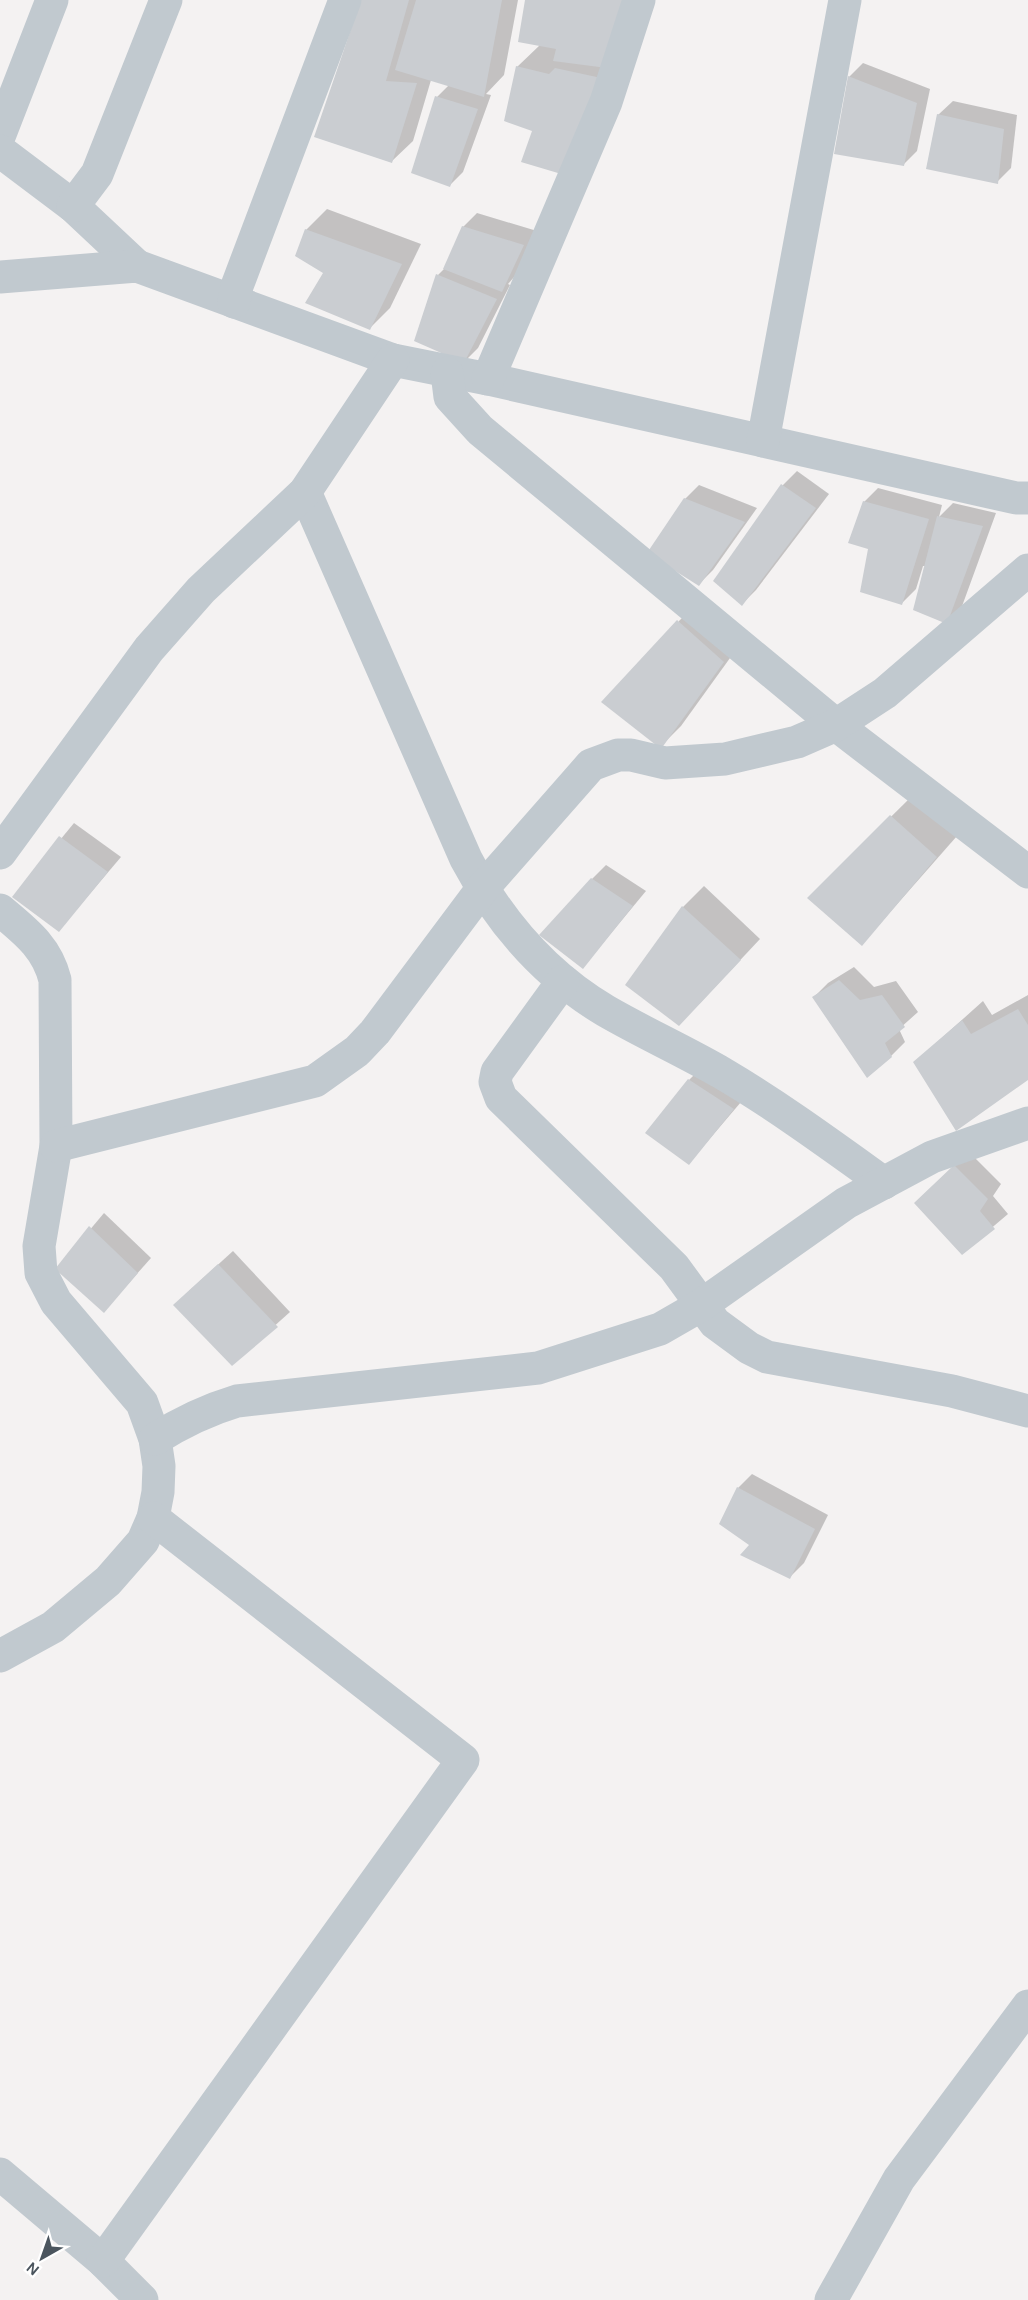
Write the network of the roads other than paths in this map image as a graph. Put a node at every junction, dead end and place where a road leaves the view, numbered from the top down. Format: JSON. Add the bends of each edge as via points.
{"nodes":[{"id":1,"x":52,"y":0,"type":"edge"},
{"id":2,"x":166,"y":0,"type":"edge"},
{"id":3,"x":345,"y":0,"type":"edge"},
{"id":4,"x":639,"y":0,"type":"edge"},
{"id":5,"x":845,"y":0,"type":"edge"},
{"id":6,"x":0,"y":134,"type":"edge"},
{"id":7,"x":0,"y":151,"type":"edge"},
{"id":8,"x":73,"y":206,"type":"junction"},
{"id":9,"x":137,"y":266,"type":"junction"},
{"id":10,"x":0,"y":276,"type":"edge"},
{"id":11,"x":234,"y":302,"type":"junction"},
{"id":12,"x":393,"y":360,"type":"junction"},
{"id":13,"x":447,"y":373,"type":"junction"},
{"id":14,"x":488,"y":379,"type":"junction"},
{"id":15,"x":763,"y":441,"type":"junction"},
{"id":16,"x":305,"y":492,"type":"junction"},
{"id":17,"x":1028,"y":498,"type":"edge"},
{"id":18,"x":1028,"y":570,"type":"edge"},
{"id":19,"x":836,"y":725,"type":"junction"},
{"id":20,"x":0,"y":853,"type":"edge"},
{"id":21,"x":1028,"y":872,"type":"edge"},
{"id":22,"x":482,"y":889,"type":"junction"},
{"id":23,"x":0,"y":910,"type":"edge"},
{"id":24,"x":563,"y":981,"type":"junction"},
{"id":25,"x":1028,"y":1123,"type":"edge"},
{"id":26,"x":56,"y":1146,"type":"junction"},
{"id":27,"x":884,"y":1183,"type":"junction"},
{"id":28,"x":700,"y":1306,"type":"junction"},
{"id":29,"x":1028,"y":1411,"type":"edge"},
{"id":30,"x":155,"y":1439,"type":"junction"},
{"id":31,"x":153,"y":1518,"type":"junction"},
{"id":32,"x":0,"y":1656,"type":"edge"},
{"id":33,"x":1028,"y":2006,"type":"edge"},
{"id":34,"x":0,"y":2174,"type":"edge"},
{"id":35,"x":103,"y":2261,"type":"junction"},
{"id":36,"x":142,"y":2300,"type":"edge"},
{"id":37,"x":831,"y":2300,"type":"edge"}],
"edges":[{"from":1,"to":6,"type":"street"},
{"from":2,"to":8,"type":"street","via":[[97,174]]},
{"from":3,"to":11,"type":"street"},
{"from":4,"to":14,"type":"street","via":[[606,102]]},
{"from":5,"to":15,"type":"street"},
{"from":7,"to":8,"type":"street"},
{"from":8,"to":9,"type":"street"},
{"from":9,"to":10,"type":"street"},
{"from":9,"to":11,"type":"street"},
{"from":11,"to":12,"type":"street"},
{"from":12,"to":13,"type":"street"},
{"from":12,"to":16,"type":"street"},
{"from":13,"to":14,"type":"street"},
{"from":13,"to":19,"type":"street","via":[[450,397],[480,430]]},
{"from":14,"to":15,"type":"street"},
{"from":15,"to":17,"type":"street"},
{"from":16,"to":20,"type":"street","via":[[201,590],[149,649]]},
{"from":16,"to":22,"type":"street"},
{"from":18,"to":19,"type":"street","via":[[885,693]]},
{"from":19,"to":21,"type":"street"},
{"from":19,"to":22,"type":"street","via":[[797,742],[725,759],[665,763],[631,755],[606,758],[578,776]]},
{"from":22,"to":24,"type":"street","via":[[518,937]]},
{"from":22,"to":26,"type":"street","via":[[375,1032],[357,1051],[315,1081]]},
{"from":23,"to":26,"type":"street","via":[[39,943],[55,980]]},
{"from":24,"to":27,"type":"street","via":[[605,1010],[722,1073]]},
{"from":24,"to":28,"type":"street","via":[[497,1072],[497,1090],[674,1267]]},
{"from":25,"to":27,"type":"street","via":[[933,1157]]},
{"from":26,"to":30,"type":"street","via":[[39,1246],[41,1274],[56,1302],[142,1403]]},
{"from":27,"to":28,"type":"street","via":[[846,1203]]},
{"from":28,"to":29,"type":"street","via":[[732,1338],[767,1357],[952,1391]]},
{"from":28,"to":30,"type":"street","via":[[660,1329],[538,1368],[237,1401],[210,1409]]},
{"from":30,"to":31,"type":"street","via":[[158,1492]]},
{"from":31,"to":32,"type":"street","via":[[143,1541],[76,1610]]},
{"from":31,"to":35,"type":"street","via":[[463,1760]]},
{"from":33,"to":37,"type":"street","via":[[899,2180]]},
{"from":34,"to":35,"type":"street"},
{"from":35,"to":36,"type":"street"}]}
